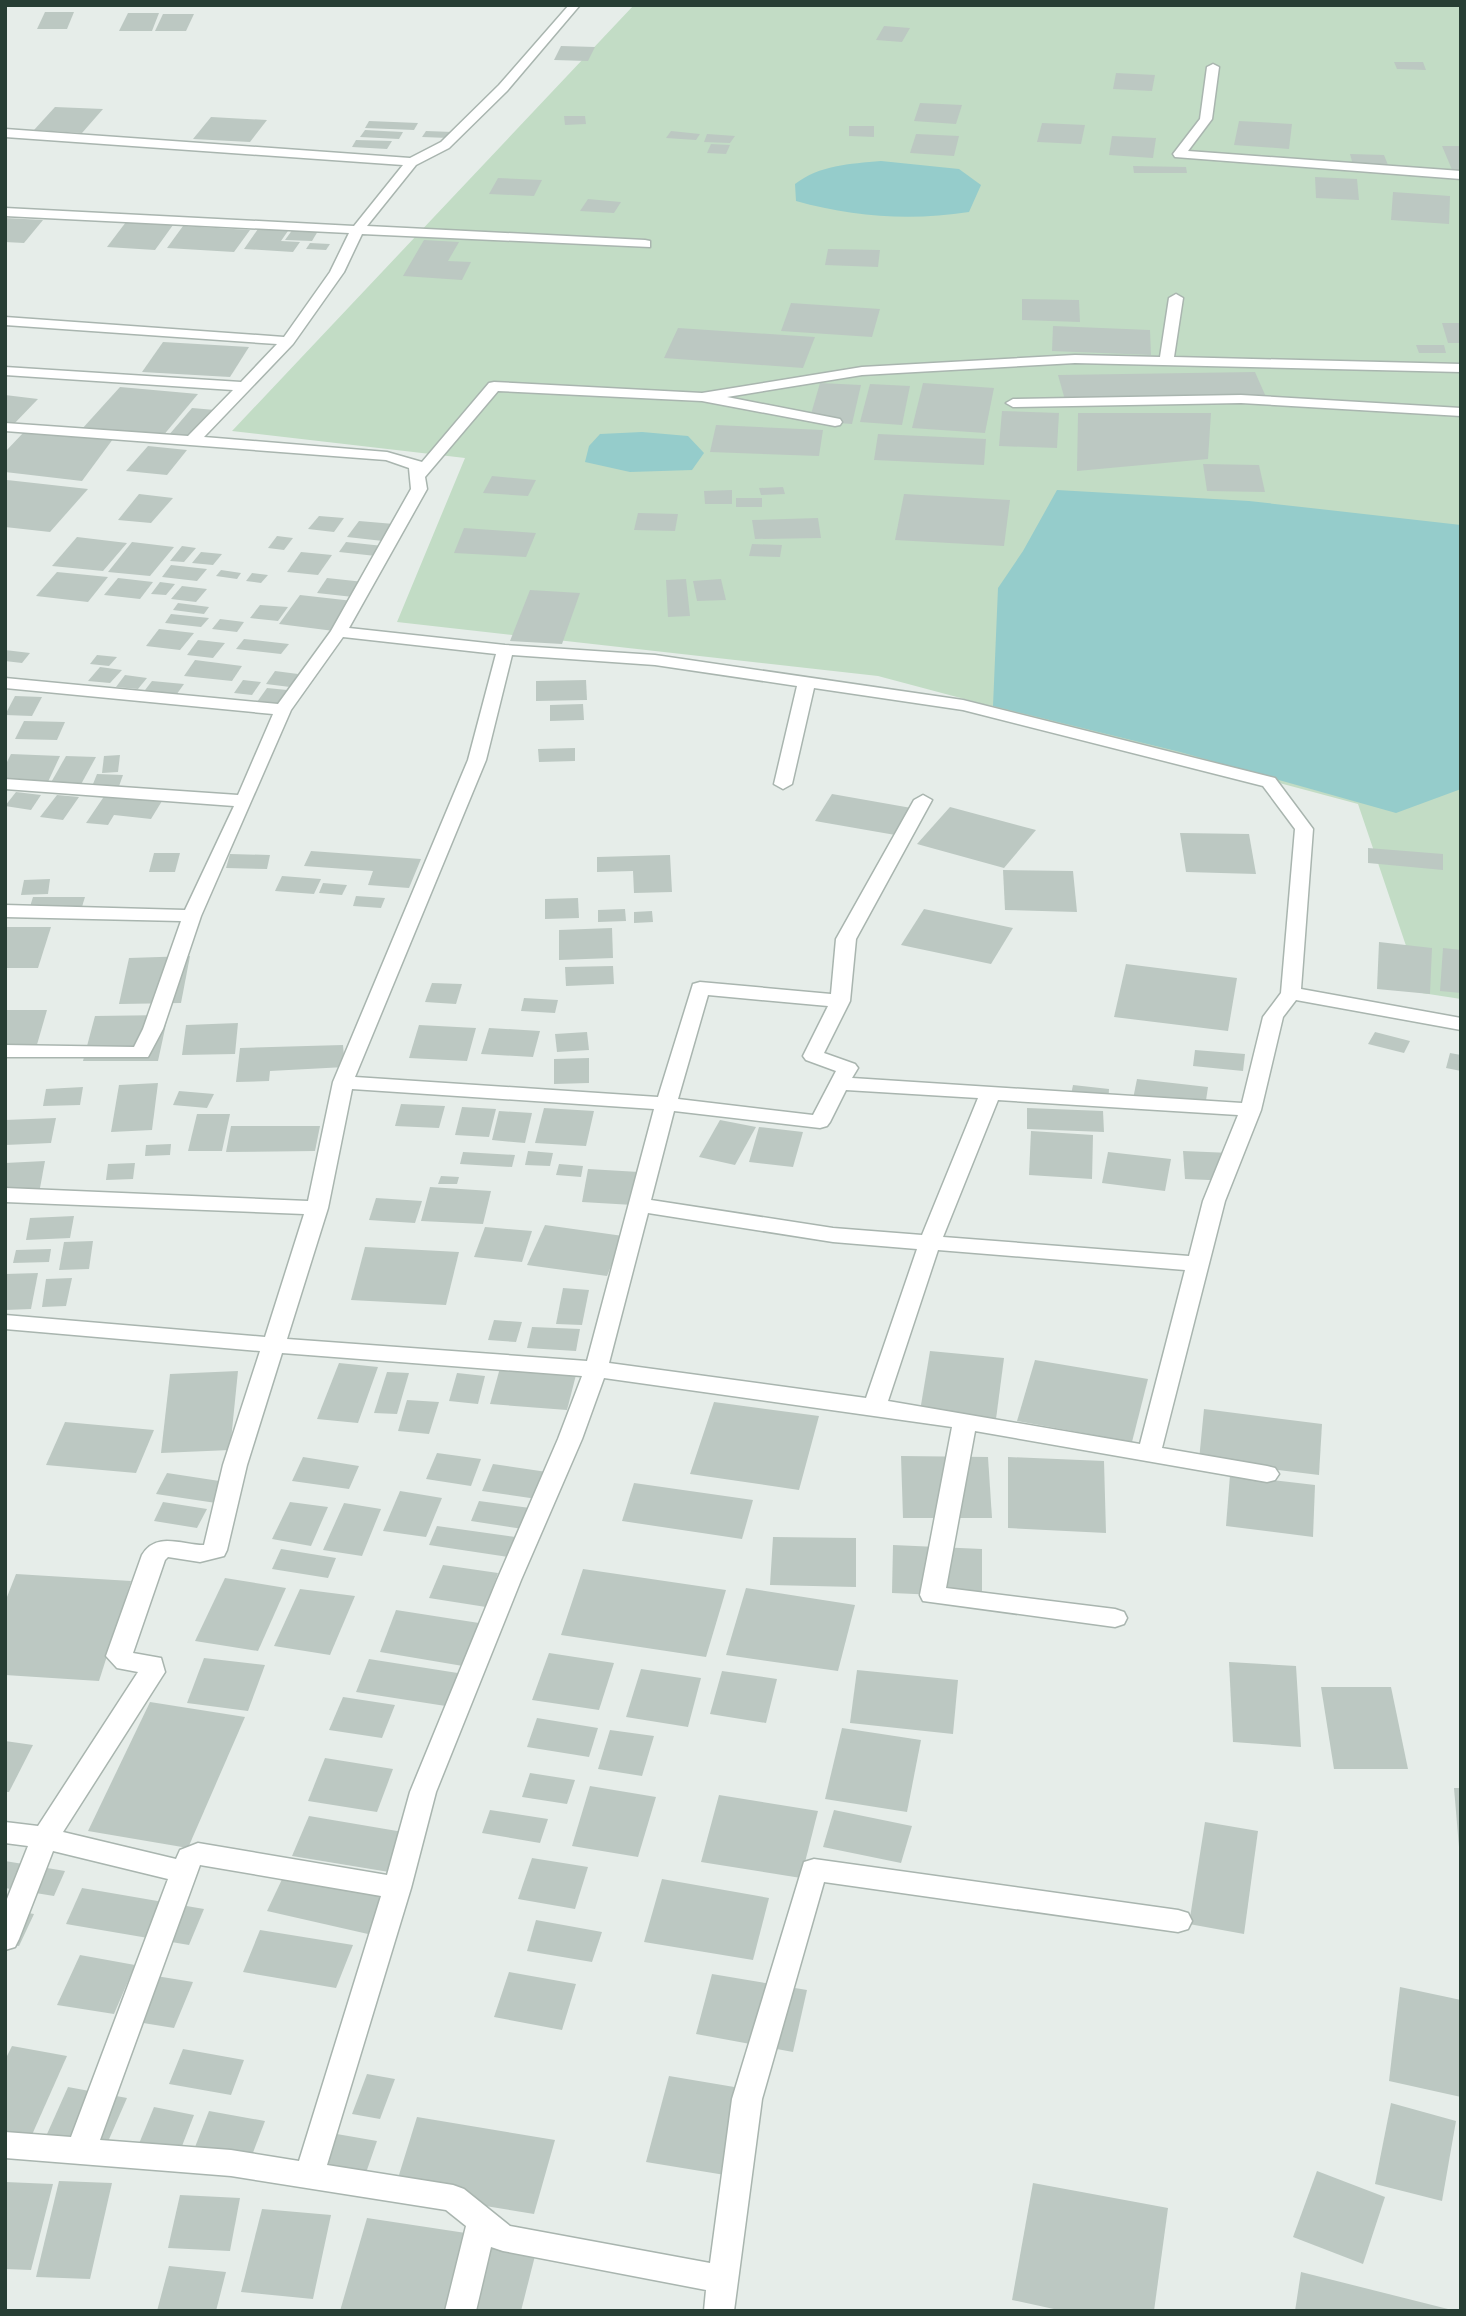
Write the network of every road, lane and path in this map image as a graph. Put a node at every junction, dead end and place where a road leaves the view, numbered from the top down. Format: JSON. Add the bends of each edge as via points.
{"nodes":[{"id":1,"x":575,"y":5,"type":"edge"},
{"id":2,"x":1213,"y":67,"type":"dead end"},
{"id":3,"x":5,"y":133,"type":"edge"},
{"id":4,"x":412,"y":162,"type":"junction"},
{"id":5,"x":1461,"y":175,"type":"edge"},
{"id":6,"x":5,"y":212,"type":"edge"},
{"id":7,"x":357,"y":230,"type":"junction"},
{"id":8,"x":645,"y":244,"type":"dead end"},
{"id":9,"x":1176,"y":298,"type":"dead end"},
{"id":10,"x":5,"y":321,"type":"edge"},
{"id":11,"x":288,"y":341,"type":"junction"},
{"id":12,"x":1166,"y":361,"type":"junction"},
{"id":13,"x":1461,"y":368,"type":"edge"},
{"id":14,"x":5,"y":371,"type":"edge"},
{"id":15,"x":243,"y":386,"type":"junction"},
{"id":16,"x":702,"y":397,"type":"junction"},
{"id":17,"x":1013,"y":403,"type":"dead end"},
{"id":18,"x":1461,"y":412,"type":"edge"},
{"id":19,"x":835,"y":422,"type":"dead end"},
{"id":20,"x":5,"y":428,"type":"edge"},
{"id":21,"x":192,"y":441,"type":"junction"},
{"id":22,"x":418,"y":476,"type":"junction"},
{"id":23,"x":339,"y":632,"type":"junction"},
{"id":24,"x":505,"y":650,"type":"junction"},
{"id":25,"x":807,"y":681,"type":"junction"},
{"id":26,"x":5,"y":682,"type":"edge"},
{"id":27,"x":283,"y":710,"type":"junction"},
{"id":28,"x":5,"y":784,"type":"edge"},
{"id":29,"x":783,"y":784,"type":"dead end"},
{"id":30,"x":923,"y":800,"type":"dead end"},
{"id":31,"x":246,"y":801,"type":"junction"},
{"id":32,"x":5,"y":911,"type":"edge"},
{"id":33,"x":192,"y":916,"type":"junction"},
{"id":34,"x":1291,"y":993,"type":"junction"},
{"id":35,"x":839,"y":1001,"type":"junction"},
{"id":36,"x":1461,"y":1024,"type":"edge"},
{"id":37,"x":5,"y":1051,"type":"edge"},
{"id":38,"x":343,"y":1082,"type":"junction"},
{"id":39,"x":839,"y":1083,"type":"junction"},
{"id":40,"x":990,"y":1094,"type":"junction"},
{"id":41,"x":666,"y":1104,"type":"junction"},
{"id":42,"x":1251,"y":1110,"type":"junction"},
{"id":43,"x":5,"y":1195,"type":"edge"},
{"id":44,"x":639,"y":1205,"type":"junction"},
{"id":45,"x":317,"y":1208,"type":"junction"},
{"id":46,"x":930,"y":1242,"type":"junction"},
{"id":47,"x":1198,"y":1264,"type":"junction"},
{"id":48,"x":5,"y":1322,"type":"edge"},
{"id":49,"x":273,"y":1345,"type":"junction"},
{"id":50,"x":596,"y":1369,"type":"junction"},
{"id":51,"x":874,"y":1407,"type":"junction"},
{"id":52,"x":965,"y":1422,"type":"junction"},
{"id":53,"x":1149,"y":1454,"type":"junction"},
{"id":54,"x":1267,"y":1474,"type":"dead end"},
{"id":55,"x":1115,"y":1618,"type":"dead end"},
{"id":56,"x":5,"y":1832,"type":"edge"},
{"id":57,"x":45,"y":1838,"type":"junction"},
{"id":58,"x":184,"y":1872,"type":"junction"},
{"id":59,"x":397,"y":1888,"type":"junction"},
{"id":60,"x":1178,"y":1921,"type":"dead end"},
{"id":61,"x":5,"y":1939,"type":"edge"},
{"id":62,"x":5,"y":2145,"type":"edge"},
{"id":63,"x":81,"y":2150,"type":"junction"},
{"id":64,"x":309,"y":2175,"type":"junction"},
{"id":65,"x":482,"y":2222,"type":"junction"},
{"id":66,"x":723,"y":2279,"type":"junction"},
{"id":67,"x":460,"y":2311,"type":"edge"},
{"id":68,"x":719,"y":2311,"type":"edge"}],
"edges":[{"from":1,"to":4,"type":"street","via":[[503,88],[445,145]]},
{"from":2,"to":5,"type":"street","via":[[1206,119],[1179,154]]},
{"from":3,"to":4,"type":"street"},
{"from":4,"to":7,"type":"street"},
{"from":6,"to":7,"type":"street"},
{"from":7,"to":8,"type":"street"},
{"from":7,"to":11,"type":"street","via":[[337,272]]},
{"from":9,"to":12,"type":"street"},
{"from":10,"to":11,"type":"street"},
{"from":11,"to":15,"type":"street"},
{"from":12,"to":13,"type":"street"},
{"from":12,"to":16,"type":"street","via":[[1075,359],[863,371]]},
{"from":14,"to":15,"type":"street"},
{"from":15,"to":21,"type":"street"},
{"from":16,"to":19,"type":"street"},
{"from":16,"to":22,"type":"street","via":[[494,386]]},
{"from":17,"to":18,"type":"street","via":[[1241,399]]},
{"from":20,"to":21,"type":"street"},
{"from":21,"to":22,"type":"street","via":[[387,456],[416,465]]},
{"from":22,"to":23,"type":"street","via":[[419,489]]},
{"from":23,"to":24,"type":"street"},
{"from":23,"to":27,"type":"street"},
{"from":24,"to":25,"type":"street","via":[[655,660]]},
{"from":24,"to":38,"type":"street","via":[[477,760]]},
{"from":25,"to":29,"type":"street"},
{"from":25,"to":34,"type":"street","via":[[963,705],[1269,782],[1304,829]]},
{"from":26,"to":27,"type":"street"},
{"from":27,"to":31,"type":"street"},
{"from":28,"to":31,"type":"street"},
{"from":30,"to":35,"type":"street","via":[[846,939]]},
{"from":31,"to":33,"type":"street"},
{"from":32,"to":33,"type":"street"},
{"from":33,"to":37,"type":"street","via":[[141,1053]]},
{"from":34,"to":36,"type":"street"},
{"from":34,"to":42,"type":"street","via":[[1273,1017]]},
{"from":35,"to":39,"type":"street","via":[[813,1056],[848,1068]]},
{"from":35,"to":41,"type":"street","via":[[700,988]]},
{"from":38,"to":41,"type":"street"},
{"from":38,"to":45,"type":"street"},
{"from":39,"to":40,"type":"street"},
{"from":39,"to":41,"type":"street","via":[[820,1122]]},
{"from":40,"to":42,"type":"street"},
{"from":40,"to":46,"type":"street"},
{"from":41,"to":44,"type":"street"},
{"from":42,"to":47,"type":"street","via":[[1214,1201]]},
{"from":43,"to":45,"type":"street"},
{"from":44,"to":46,"type":"street","via":[[833,1235]]},
{"from":44,"to":50,"type":"street"},
{"from":45,"to":49,"type":"street"},
{"from":46,"to":47,"type":"street"},
{"from":46,"to":51,"type":"street"},
{"from":47,"to":53,"type":"street"},
{"from":48,"to":49,"type":"street"},
{"from":49,"to":50,"type":"street"},
{"from":49,"to":57,"type":"street","via":[[235,1465],[215,1550],[203,1555],[168,1548],[154,1555],[119,1656],[152,1665],[152,1672]]},
{"from":50,"to":51,"type":"street"},
{"from":50,"to":59,"type":"street","via":[[423,1792]]},
{"from":51,"to":52,"type":"street"},
{"from":52,"to":53,"type":"street"},
{"from":52,"to":55,"type":"street","via":[[932,1595]]},
{"from":53,"to":54,"type":"street"},
{"from":56,"to":57,"type":"street"},
{"from":57,"to":58,"type":"street"},
{"from":57,"to":61,"type":"street"},
{"from":58,"to":59,"type":"street","via":[[190,1858],[198,1854]]},
{"from":58,"to":63,"type":"street"},
{"from":59,"to":64,"type":"street"},
{"from":60,"to":66,"type":"street","via":[[814,1870],[747,2099]]},
{"from":62,"to":63,"type":"street"},
{"from":63,"to":64,"type":"street"},
{"from":64,"to":65,"type":"street","via":[[453,2198]]},
{"from":65,"to":66,"type":"street","via":[[503,2238]]},
{"from":65,"to":67,"type":"street"},
{"from":66,"to":68,"type":"street"}]}
